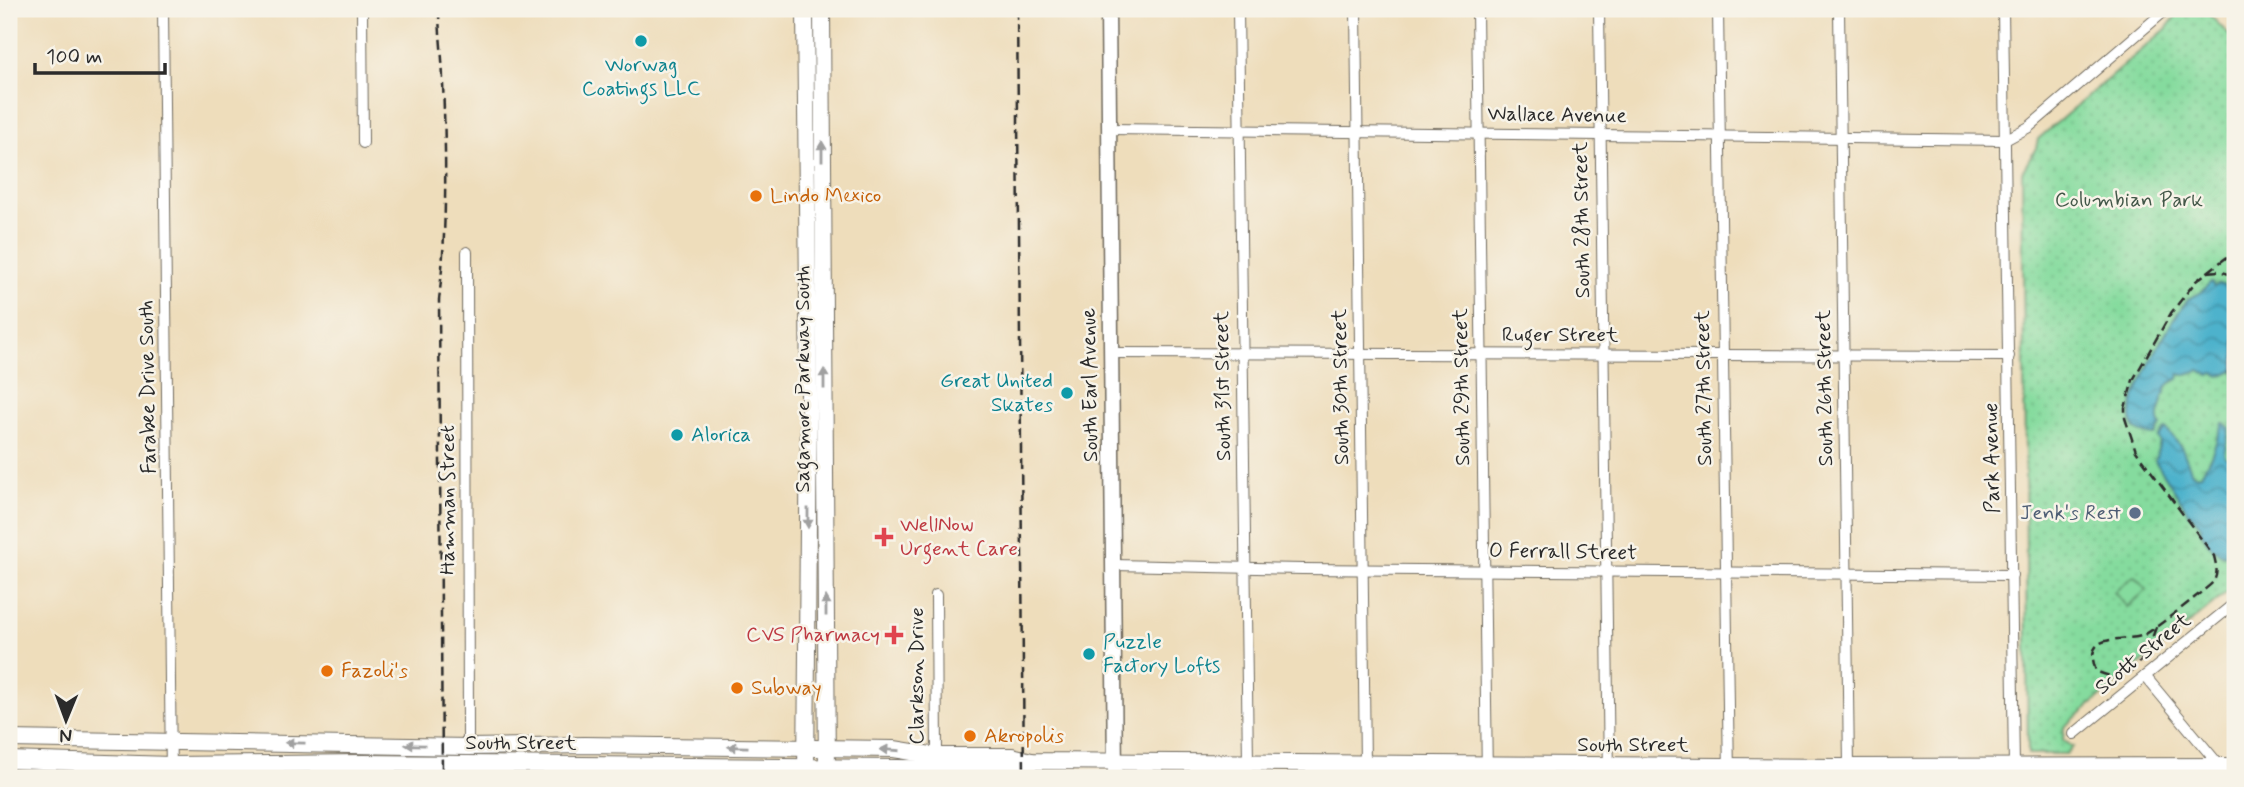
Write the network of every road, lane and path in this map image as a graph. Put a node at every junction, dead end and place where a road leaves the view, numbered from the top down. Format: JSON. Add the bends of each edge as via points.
{"nodes":[{"id":1,"x":163,"y":9,"type":"edge"},
{"id":2,"x":362,"y":9,"type":"edge"},
{"id":3,"x":805,"y":9,"type":"edge"},
{"id":4,"x":822,"y":9,"type":"edge"},
{"id":5,"x":1108,"y":9,"type":"edge"},
{"id":6,"x":1238,"y":9,"type":"edge"},
{"id":7,"x":1356,"y":9,"type":"edge"},
{"id":8,"x":1477,"y":9,"type":"edge"},
{"id":9,"x":1599,"y":9,"type":"edge"},
{"id":10,"x":1718,"y":9,"type":"edge"},
{"id":11,"x":1839,"y":9,"type":"edge"},
{"id":12,"x":2003,"y":9,"type":"edge"},
{"id":13,"x":2167,"y":9,"type":"edge"},
{"id":14,"x":1109,"y":129,"type":"junction"},
{"id":15,"x":1239,"y":130,"type":"junction"},
{"id":16,"x":1357,"y":132,"type":"junction"},
{"id":17,"x":1478,"y":134,"type":"junction"},
{"id":18,"x":1599,"y":135,"type":"junction"},
{"id":19,"x":1720,"y":137,"type":"junction"},
{"id":20,"x":1840,"y":138,"type":"junction"},
{"id":21,"x":363,"y":143,"type":"dead end"},
{"id":22,"x":2005,"y":144,"type":"junction"},
{"id":23,"x":467,"y":253,"type":"dead end"},
{"id":24,"x":1111,"y":353,"type":"junction"},
{"id":25,"x":1242,"y":353,"type":"junction"},
{"id":26,"x":1359,"y":354,"type":"junction"},
{"id":27,"x":1480,"y":354,"type":"junction"},
{"id":28,"x":1603,"y":355,"type":"junction"},
{"id":29,"x":1723,"y":355,"type":"junction"},
{"id":30,"x":1844,"y":355,"type":"junction"},
{"id":31,"x":2009,"y":356,"type":"junction"},
{"id":32,"x":1114,"y":565,"type":"junction"},
{"id":33,"x":1245,"y":566,"type":"junction"},
{"id":34,"x":1363,"y":569,"type":"junction"},
{"id":35,"x":1485,"y":570,"type":"junction"},
{"id":36,"x":1606,"y":571,"type":"junction"},
{"id":37,"x":1726,"y":573,"type":"junction"},
{"id":38,"x":1847,"y":574,"type":"junction"},
{"id":39,"x":2012,"y":575,"type":"junction"},
{"id":40,"x":936,"y":596,"type":"dead end"},
{"id":41,"x":2235,"y":603,"type":"edge"},
{"id":42,"x":2145,"y":676,"type":"junction"},
{"id":43,"x":2074,"y":734,"type":"dead end"},
{"id":44,"x":9,"y":738,"type":"edge"},
{"id":45,"x":170,"y":740,"type":"junction"},
{"id":46,"x":363,"y":744,"type":"junction"},
{"id":47,"x":468,"y":747,"type":"junction"},
{"id":48,"x":806,"y":748,"type":"junction"},
{"id":49,"x":827,"y":748,"type":"junction"},
{"id":50,"x":937,"y":756,"type":"junction"},
{"id":51,"x":9,"y":760,"type":"edge"},
{"id":52,"x":1031,"y":761,"type":"junction"},
{"id":53,"x":1114,"y":761,"type":"junction"},
{"id":54,"x":364,"y":763,"type":"junction"},
{"id":55,"x":1248,"y":763,"type":"junction"},
{"id":56,"x":1365,"y":765,"type":"junction"},
{"id":57,"x":2227,"y":765,"type":"edge"},
{"id":58,"x":2014,"y":767,"type":"junction"},
{"id":59,"x":1212,"y":770,"type":"edge"},
{"id":60,"x":171,"y":771,"type":"edge"},
{"id":61,"x":1487,"y":771,"type":"edge"},
{"id":62,"x":806,"y":772,"type":"edge"},
{"id":63,"x":827,"y":772,"type":"edge"},
{"id":64,"x":1609,"y":772,"type":"edge"},
{"id":65,"x":1729,"y":773,"type":"edge"},
{"id":66,"x":1850,"y":773,"type":"edge"},
{"id":67,"x":1115,"y":778,"type":"edge"},
{"id":68,"x":1354,"y":778,"type":"edge"}],
"edges":[{"from":1,"to":45,"type":"street","name":"Farabee Drive South"},
{"from":2,"to":21,"type":"street"},
{"from":3,"to":48,"type":"main road","name":"Sagamore Parkway South","one_way":true},
{"from":49,"to":4,"type":"main road","name":"Sagamore Parkway South","one_way":true},
{"from":5,"to":14,"type":"street","name":"South Earl Avenue"},
{"from":6,"to":15,"type":"street","name":"South 31st Street"},
{"from":7,"to":16,"type":"street","name":"South 30th Street"},
{"from":8,"to":17,"type":"street","name":"South 29th Street"},
{"from":9,"to":18,"type":"street","name":"South 28th Street"},
{"from":10,"to":19,"type":"street","name":"South 27th Street"},
{"from":11,"to":20,"type":"street","name":"South 26th Street"},
{"from":12,"to":22,"type":"street","name":"Park Avenue"},
{"from":13,"to":22,"type":"street"},
{"from":14,"to":15,"type":"street","name":"Wallace Avenue"},
{"from":14,"to":24,"type":"street","name":"South Earl Avenue"},
{"from":15,"to":16,"type":"street","name":"Wallace Avenue"},
{"from":15,"to":25,"type":"street","name":"South 31st Street"},
{"from":16,"to":17,"type":"street","name":"Wallace Avenue"},
{"from":16,"to":26,"type":"street","name":"South 30th Street"},
{"from":17,"to":18,"type":"street","name":"Wallace Avenue"},
{"from":17,"to":27,"type":"street","name":"South 29th Street"},
{"from":18,"to":19,"type":"street","name":"Wallace Avenue"},
{"from":18,"to":28,"type":"street","name":"South 28th Street"},
{"from":19,"to":20,"type":"street","name":"Wallace Avenue"},
{"from":19,"to":29,"type":"street","name":"South 27th Street"},
{"from":20,"to":22,"type":"street","name":"Wallace Avenue"},
{"from":20,"to":30,"type":"street","name":"South 26th Street"},
{"from":22,"to":31,"type":"street","name":"Park Avenue"},
{"from":23,"to":47,"type":"street","name":"Hamman Street"},
{"from":24,"to":25,"type":"street","name":"Ruger Street"},
{"from":24,"to":32,"type":"street","name":"South Earl Avenue"},
{"from":25,"to":26,"type":"street","name":"Ruger Street"},
{"from":25,"to":33,"type":"street","name":"South 31st Street"},
{"from":26,"to":27,"type":"street","name":"Ruger Street"},
{"from":26,"to":34,"type":"street","name":"South 30th Street"},
{"from":27,"to":28,"type":"street","name":"Ruger Street"},
{"from":27,"to":35,"type":"street","name":"South 29th Street"},
{"from":28,"to":29,"type":"street","name":"Ruger Street"},
{"from":28,"to":36,"type":"street","name":"South 28th Street"},
{"from":29,"to":30,"type":"street","name":"Ruger Street"},
{"from":29,"to":37,"type":"street","name":"South 27th Street"},
{"from":30,"to":31,"type":"street","name":"Ruger Street"},
{"from":30,"to":38,"type":"street","name":"South 26th Street"},
{"from":31,"to":39,"type":"street","name":"Park Avenue"},
{"from":32,"to":33,"type":"street","name":"O Ferrall Street"},
{"from":32,"to":53,"type":"street","name":"South Earl Avenue"},
{"from":33,"to":34,"type":"street","name":"O Ferrall Street"},
{"from":33,"to":55,"type":"street","name":"South 31st Street"},
{"from":34,"to":35,"type":"street","name":"O Ferrall Street"},
{"from":34,"to":56,"type":"street","name":"South 30th Street"},
{"from":35,"to":36,"type":"street","name":"O Ferrall Street"},
{"from":35,"to":61,"type":"street","name":"South 29th Street"},
{"from":36,"to":37,"type":"street","name":"O Ferrall Street"},
{"from":36,"to":64,"type":"street","name":"South 28th Street"},
{"from":37,"to":38,"type":"street","name":"O Ferrall Street"},
{"from":37,"to":65,"type":"street","name":"South 27th Street"},
{"from":38,"to":39,"type":"street","name":"O Ferrall Street"},
{"from":38,"to":66,"type":"street","name":"South 26th Street"},
{"from":39,"to":58,"type":"street","name":"Park Avenue"},
{"from":40,"to":50,"type":"street","name":"Clarkson Drive"},
{"from":41,"to":42,"type":"street","name":"Scott Street"},
{"from":42,"to":43,"type":"street","name":"Scott Street"},
{"from":42,"to":57,"type":"street"},
{"from":44,"to":45,"type":"main road","name":"South Street"},
{"from":46,"to":45,"type":"main road","name":"South Street","one_way":true},
{"from":45,"to":60,"type":"street","name":"Farabee Drive South"},
{"from":47,"to":46,"type":"main road","name":"South Street","one_way":true},
{"from":46,"to":54,"type":"main road"},
{"from":48,"to":47,"type":"main road","name":"South Street","one_way":true},
{"from":48,"to":49,"type":"main road","name":"South Street"},
{"from":48,"to":62,"type":"main road","name":"Sagamore Parkway South"},
{"from":50,"to":49,"type":"main road","name":"South Street","one_way":true,"via":[[894,749]]},
{"from":49,"to":63,"type":"main road","name":"Sagamore Parkway South"},
{"from":50,"to":52,"type":"main road","name":"South Street"},
{"from":51,"to":60,"type":"main road","name":"South Street"},
{"from":52,"to":53,"type":"main road","name":"South Street"},
{"from":52,"to":63,"type":"main road","name":"South Street","via":[[1008,769]]},
{"from":53,"to":59,"type":"main road","name":"South Street"},
{"from":53,"to":67,"type":"street","name":"South Earl Avenue"},
{"from":54,"to":60,"type":"main road","name":"South Street"},
{"from":54,"to":62,"type":"main road","name":"South Street"},
{"from":55,"to":56,"type":"main road","name":"South Street"},
{"from":55,"to":59,"type":"main road","name":"South Street"},
{"from":56,"to":61,"type":"main road","name":"South Street"},
{"from":56,"to":68,"type":"street"},
{"from":57,"to":58,"type":"main road","name":"South Street"},
{"from":58,"to":66,"type":"main road","name":"South Street"},
{"from":61,"to":64,"type":"main road","name":"South Street"},
{"from":62,"to":63,"type":"main road","name":"South Street"},
{"from":64,"to":65,"type":"main road","name":"South Street"},
{"from":65,"to":66,"type":"main road","name":"South Street"}]}
